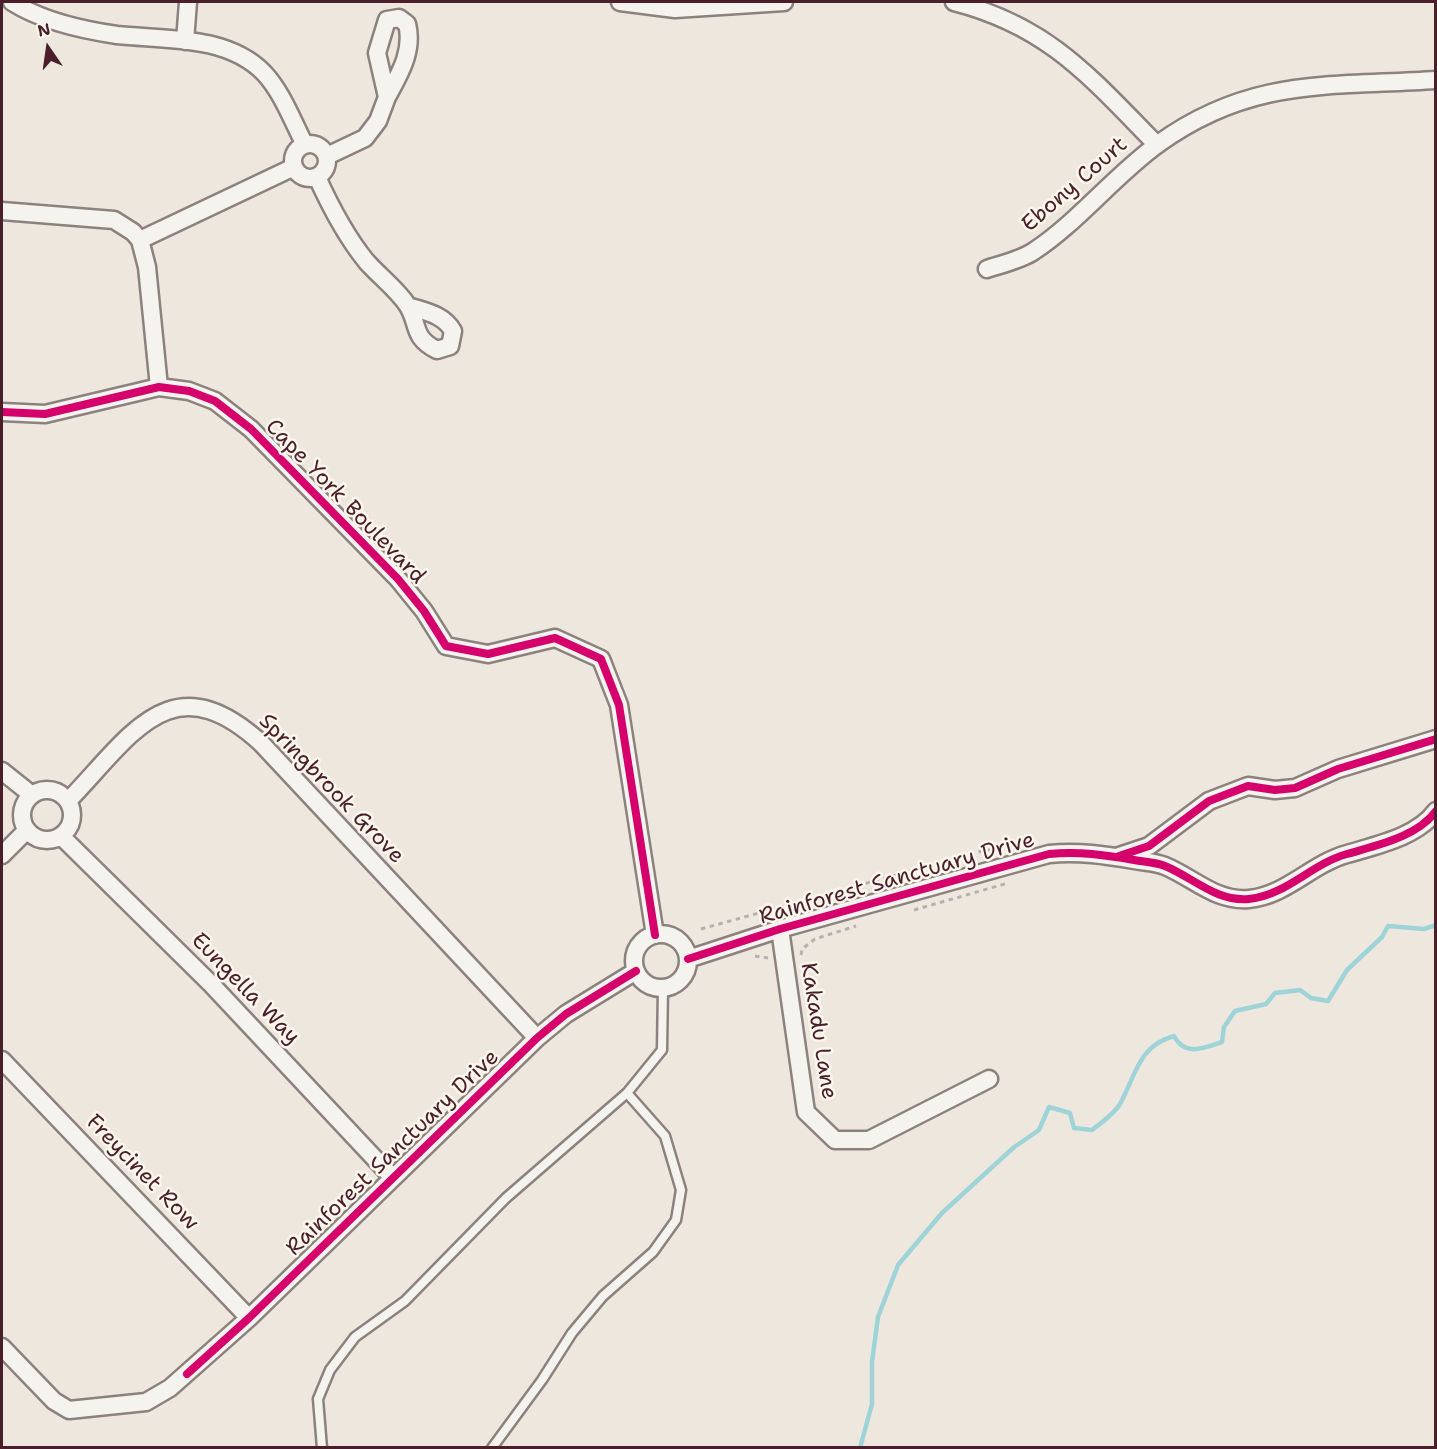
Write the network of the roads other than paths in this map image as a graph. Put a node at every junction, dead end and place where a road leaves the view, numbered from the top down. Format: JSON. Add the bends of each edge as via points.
{"nodes":[{"id":1,"x":12,"y":2,"type":"edge"},
{"id":2,"x":188,"y":2,"type":"edge"},
{"id":3,"x":620,"y":2,"type":"edge"},
{"id":4,"x":784,"y":2,"type":"edge"},
{"id":5,"x":954,"y":2,"type":"edge"},
{"id":6,"x":185,"y":41,"type":"junction"},
{"id":7,"x":1436,"y":80,"type":"edge"},
{"id":8,"x":387,"y":97,"type":"dead end"},
{"id":9,"x":305,"y":145,"type":"junction"},
{"id":10,"x":1156,"y":145,"type":"junction"},
{"id":11,"x":327,"y":156,"type":"junction"},
{"id":12,"x":294,"y":167,"type":"junction"},
{"id":13,"x":317,"y":177,"type":"junction"},
{"id":14,"x":2,"y":211,"type":"edge"},
{"id":15,"x":140,"y":240,"type":"junction"},
{"id":16,"x":987,"y":269,"type":"dead end"},
{"id":17,"x":408,"y":306,"type":"dead end"},
{"id":18,"x":159,"y":387,"type":"junction"},
{"id":19,"x":2,"y":412,"type":"edge"},
{"id":20,"x":1436,"y":739,"type":"edge"},
{"id":21,"x":2,"y":771,"type":"edge"},
{"id":22,"x":32,"y":795,"type":"junction"},
{"id":23,"x":68,"y":801,"type":"junction"},
{"id":24,"x":1436,"y":810,"type":"edge"},
{"id":25,"x":27,"y":830,"type":"junction"},
{"id":26,"x":61,"y":836,"type":"junction"},
{"id":27,"x":2,"y":855,"type":"edge"},
{"id":28,"x":1119,"y":856,"type":"junction"},
{"id":29,"x":780,"y":929,"type":"junction"},
{"id":30,"x":655,"y":935,"type":"junction"},
{"id":31,"x":688,"y":960,"type":"junction"},
{"id":32,"x":636,"y":972,"type":"junction"},
{"id":33,"x":663,"y":988,"type":"junction"},
{"id":34,"x":537,"y":1038,"type":"junction"},
{"id":35,"x":2,"y":1060,"type":"edge"},
{"id":36,"x":990,"y":1079,"type":"dead end"},
{"id":37,"x":627,"y":1093,"type":"junction"},
{"id":38,"x":393,"y":1178,"type":"junction"},
{"id":39,"x":249,"y":1318,"type":"junction"},
{"id":40,"x":2,"y":1347,"type":"edge"},
{"id":41,"x":322,"y":1448,"type":"edge"},
{"id":42,"x":492,"y":1448,"type":"edge"}],
"edges":[{"from":1,"to":6,"type":"street","via":[[76,27]]},
{"from":2,"to":6,"type":"street"},
{"from":3,"to":4,"type":"street","via":[[675,9]]},
{"from":5,"to":10,"type":"street","via":[[987,10],[1041,37],[1072,60]]},
{"from":6,"to":9,"type":"street","via":[[228,50],[263,72],[274,85]]},
{"from":7,"to":10,"type":"street","name":"Ebony Court","via":[[1297,87],[1255,95],[1218,109]]},
{"from":8,"to":11,"type":"street","via":[[374,130]]},
{"from":9,"to":11,"type":"street","via":[[318,146]]},
{"from":9,"to":12,"type":"street","via":[[294,154]]},
{"from":10,"to":16,"type":"street","name":"Ebony Court","via":[[1033,252]]},
{"from":11,"to":13,"type":"street","via":[[326,168]]},
{"from":12,"to":13,"type":"street","via":[[305,178]]},
{"from":12,"to":15,"type":"street"},
{"from":13,"to":17,"type":"street","via":[[335,218],[349,238]]},
{"from":14,"to":15,"type":"street","via":[[114,220]]},
{"from":15,"to":18,"type":"street","via":[[147,267]]},
{"from":18,"to":19,"type":"street","via":[[45,414]]},
{"from":18,"to":30,"type":"street","name":"Cape York Boulevard","via":[[189,391],[215,401],[251,429],[398,579],[446,646],[488,654],[555,638],[601,659],[619,705]]},
{"from":20,"to":28,"type":"street","name":"Rainforest Sanctuary Drive","via":[[1338,769],[1295,788],[1248,786],[1209,801],[1149,846]]},
{"from":21,"to":22,"type":"street"},
{"from":22,"to":23,"type":"street","via":[[51,790]]},
{"from":22,"to":25,"type":"street","via":[[22,811]]},
{"from":23,"to":26,"type":"street","via":[[72,817]]},
{"from":23,"to":34,"type":"street","name":"Springbrook Grove","via":[[154,716],[168,708],[186,706],[219,713],[261,743]]},
{"from":24,"to":28,"type":"street","name":"Rainforest Sanctuary Drive","via":[[1402,835],[1324,862],[1272,895],[1247,899],[1214,893],[1165,866]]},
{"from":25,"to":26,"type":"street","via":[[43,840]]},
{"from":25,"to":27,"type":"street"},
{"from":26,"to":38,"type":"street","name":"Eungella Way","via":[[211,984]]},
{"from":28,"to":29,"type":"street","name":"Rainforest Sanctuary Drive","via":[[1077,851],[1048,854]]},
{"from":29,"to":31,"type":"street","name":"Rainforest Sanctuary Drive"},
{"from":29,"to":36,"type":"street","name":"Kakadu Lane","via":[[806,1112],[834,1140],[869,1140]]},
{"from":30,"to":31,"type":"street","via":[[675,938]]},
{"from":30,"to":32,"type":"street","via":[[637,948]]},
{"from":31,"to":33,"type":"street","via":[[679,981]]},
{"from":32,"to":33,"type":"street","via":[[646,984]]},
{"from":32,"to":34,"type":"street","name":"Rainforest Sanctuary Drive","via":[[566,1014]]},
{"from":33,"to":37,"type":"lane","via":[[662,1050]]},
{"from":34,"to":38,"type":"street","name":"Rainforest Sanctuary Drive"},
{"from":35,"to":39,"type":"street","name":"Freycinet Row"},
{"from":37,"to":41,"type":"lane","via":[[506,1198],[405,1301],[355,1337],[330,1370],[318,1399]]},
{"from":37,"to":42,"type":"lane","via":[[665,1136],[681,1190],[676,1220],[653,1252],[603,1296],[572,1333]]},
{"from":38,"to":39,"type":"street","name":"Rainforest Sanctuary Drive"},
{"from":39,"to":40,"type":"street","name":"Rainforest Sanctuary Drive","via":[[170,1388],[146,1402],[117,1407],[69,1410],[54,1401]]}]}
